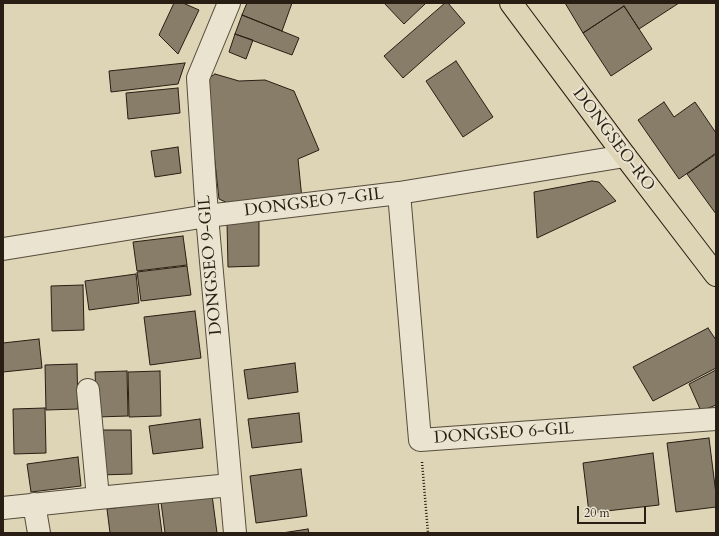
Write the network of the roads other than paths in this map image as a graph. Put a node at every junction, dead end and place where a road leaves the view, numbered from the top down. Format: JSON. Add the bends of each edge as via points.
{"nodes":[{"id":1,"x":229,"y":3,"type":"edge"},
{"id":2,"x":511,"y":3,"type":"edge"},
{"id":3,"x":624,"y":156,"type":"junction"},
{"id":4,"x":398,"y":193,"type":"junction"},
{"id":5,"x":206,"y":216,"type":"junction"},
{"id":6,"x":3,"y":249,"type":"edge"},
{"id":7,"x":716,"y":275,"type":"edge"},
{"id":8,"x":88,"y":390,"type":"dead end"},
{"id":9,"x":716,"y":419,"type":"edge"},
{"id":10,"x":230,"y":485,"type":"junction"},
{"id":11,"x":98,"y":498,"type":"junction"},
{"id":12,"x":34,"y":504,"type":"junction"},
{"id":13,"x":3,"y":508,"type":"edge"},
{"id":14,"x":39,"y":533,"type":"edge"},
{"id":15,"x":235,"y":533,"type":"edge"}],
"edges":[{"from":1,"to":5,"type":"street","name":"DONGSEO 9-GIL","via":[[198,78]]},
{"from":2,"to":3,"type":"main road","name":"DONGSEO-RO"},
{"from":3,"to":4,"type":"street","name":"DONGSEO 7-GIL"},
{"from":3,"to":7,"type":"main road","name":"DONGSEO-RO"},
{"from":4,"to":5,"type":"street","name":"DONGSEO 7-GIL"},
{"from":4,"to":9,"type":"street","name":"DONGSEO 6-GIL","via":[[420,440]]},
{"from":5,"to":6,"type":"street","name":"DONGSEO 7-GIL"},
{"from":5,"to":10,"type":"street","name":"DONGSEO 9-GIL"},
{"from":8,"to":11,"type":"street"},
{"from":10,"to":11,"type":"street"},
{"from":10,"to":15,"type":"street","name":"DONGSEO 9-GIL"},
{"from":11,"to":12,"type":"street"},
{"from":12,"to":13,"type":"street"},
{"from":12,"to":14,"type":"street"}]}
